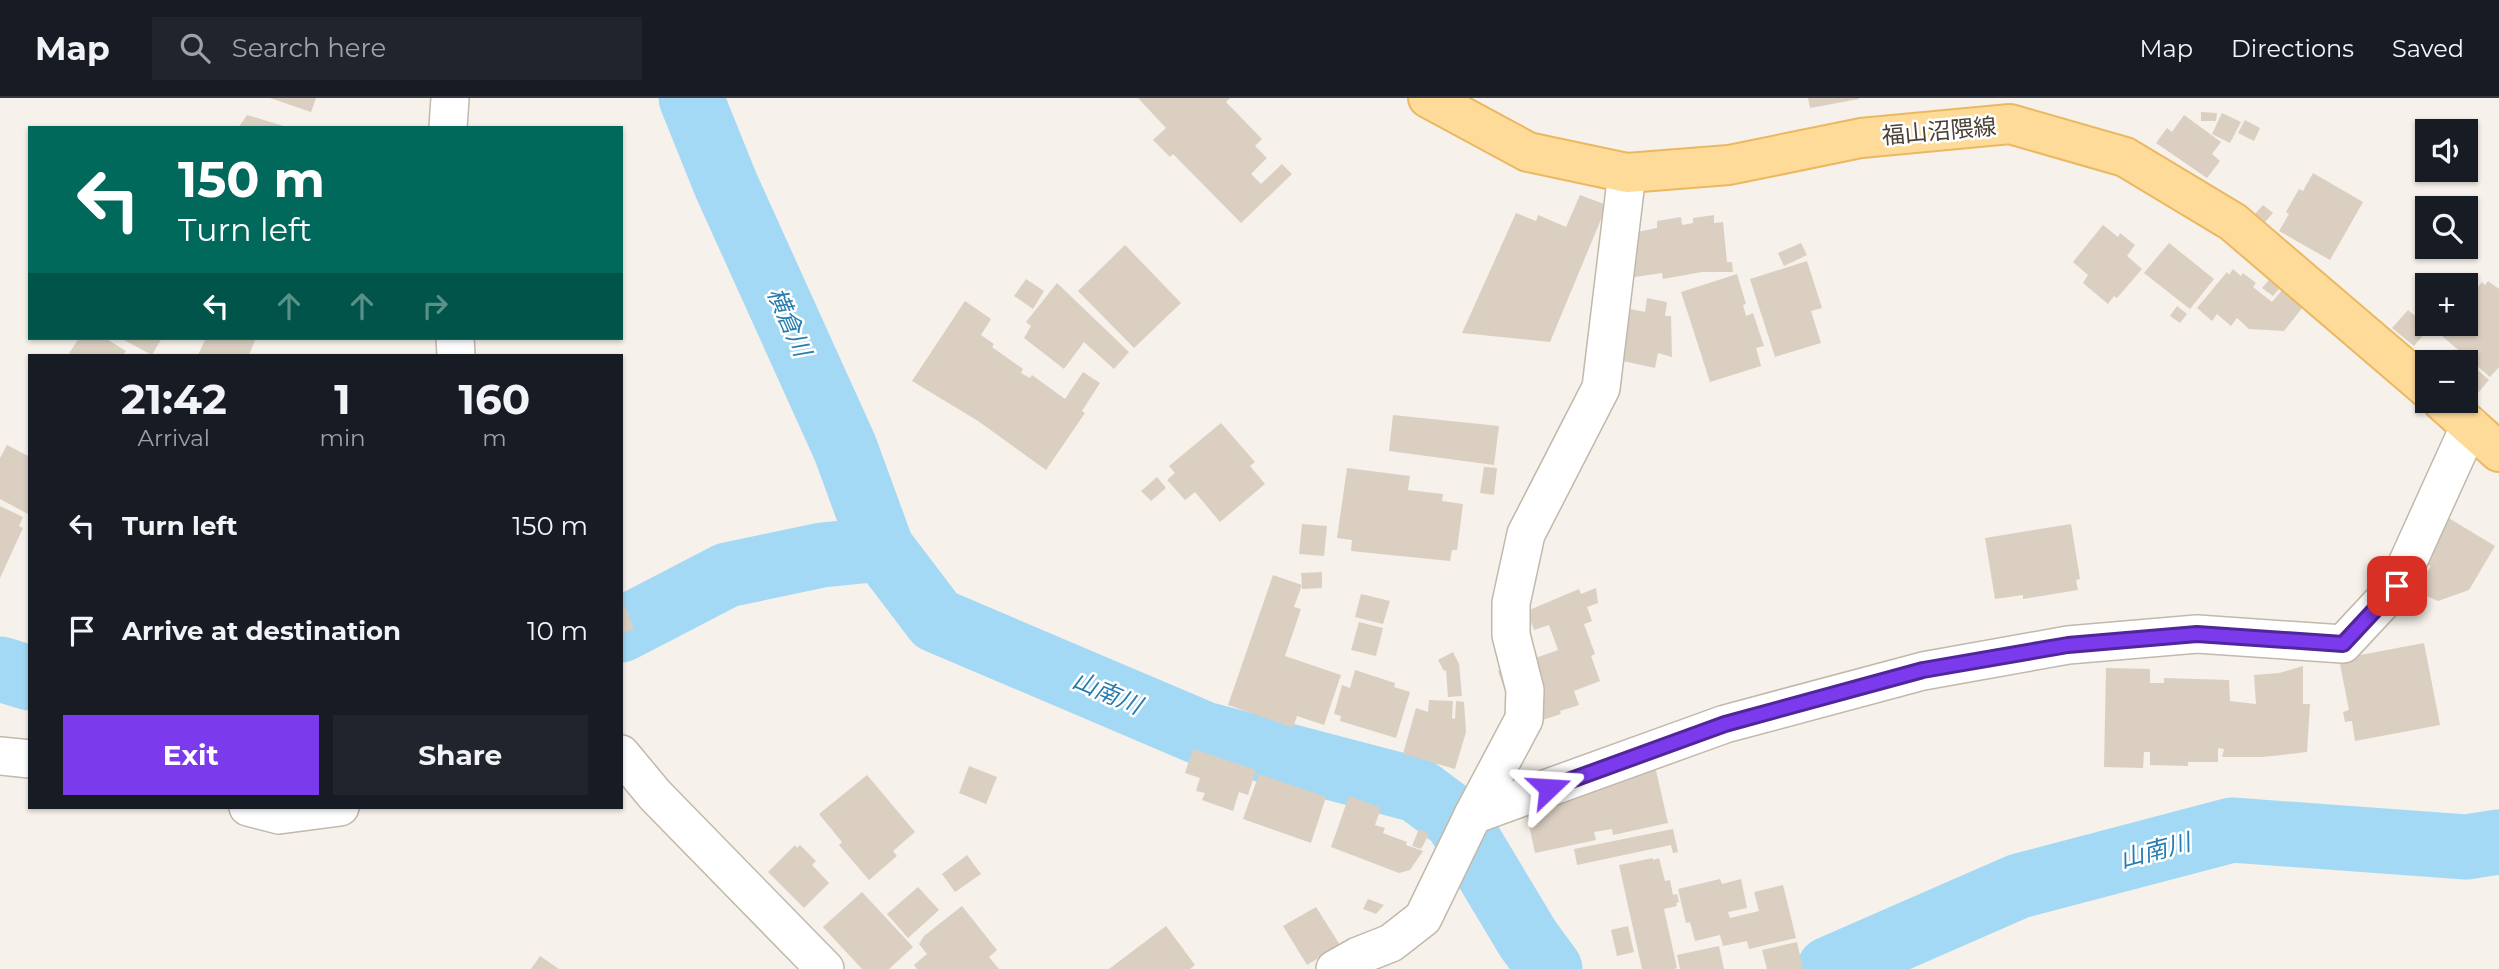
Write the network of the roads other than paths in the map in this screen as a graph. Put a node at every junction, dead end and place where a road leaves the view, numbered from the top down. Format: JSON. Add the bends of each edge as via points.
{"nodes":[{"id":1,"x":450,"y":98,"type":"edge"},
{"id":2,"x":1428,"y":98,"type":"edge"},
{"id":3,"x":448,"y":126,"type":"edge"},
{"id":4,"x":1627,"y":173,"type":"junction"},
{"id":5,"x":2415,"y":378,"type":"edge"},
{"id":6,"x":2456,"y":413,"type":"edge"},
{"id":7,"x":2470,"y":425,"type":"junction"},
{"id":8,"x":2499,"y":452,"type":"edge"},
{"id":9,"x":0,"y":756,"type":"edge"},
{"id":10,"x":623,"y":756,"type":"edge"},
{"id":11,"x":28,"y":759,"type":"edge"},
{"id":12,"x":255,"y":809,"type":"edge"},
{"id":13,"x":326,"y":809,"type":"edge"},
{"id":14,"x":1473,"y":815,"type":"junction"},
{"id":15,"x":825,"y":969,"type":"edge"},
{"id":16,"x":1335,"y":969,"type":"edge"}],
"edges":[{"from":1,"to":3,"type":"street"},
{"from":2,"to":4,"type":"main road","name":"福山沼隈線","via":[[1528,152]]},
{"from":4,"to":5,"type":"main road","name":"福山沼隈線","via":[[1729,164],[1861,138],[2010,124],[2125,157],[2233,222]]},
{"from":4,"to":14,"type":"street","via":[[1601,388],[1526,534],[1511,603],[1511,635],[1525,690],[1524,719]]},
{"from":6,"to":7,"type":"main road"},
{"from":7,"to":8,"type":"main road"},
{"from":7,"to":14,"type":"street","via":[[2397,586],[2343,644],[2197,634],[2068,645],[1923,670],[1725,724]]},
{"from":9,"to":11,"type":"street"},
{"from":10,"to":15,"type":"street"},
{"from":12,"to":13,"type":"street","via":[[279,816]]},
{"from":14,"to":16,"type":"street","via":[[1423,918],[1391,943]]}]}
